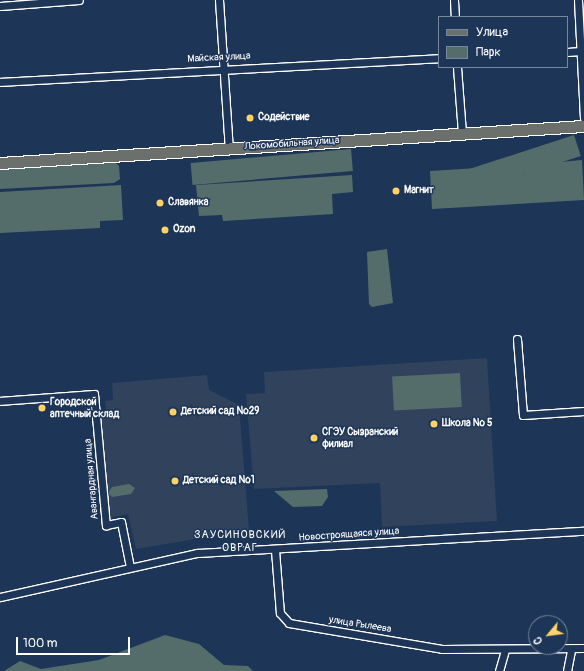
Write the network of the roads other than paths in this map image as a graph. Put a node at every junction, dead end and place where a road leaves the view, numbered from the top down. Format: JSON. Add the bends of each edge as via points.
{"nodes":[{"id":1,"x":80,"y":0,"type":"edge"},
{"id":2,"x":220,"y":0,"type":"edge"},
{"id":3,"x":454,"y":0,"type":"edge"},
{"id":4,"x":578,"y":0,"type":"edge"},
{"id":5,"x":0,"y":6,"type":"edge"},
{"id":6,"x":455,"y":16,"type":"edge"},
{"id":7,"x":581,"y":51,"type":"junction"},
{"id":8,"x":568,"y":52,"type":"edge"},
{"id":9,"x":438,"y":58,"type":"edge"},
{"id":10,"x":224,"y":68,"type":"junction"},
{"id":11,"x":457,"y":68,"type":"edge"},
{"id":12,"x":0,"y":82,"type":"edge"},
{"id":13,"x":584,"y":118,"type":"edge"},
{"id":14,"x":584,"y":126,"type":"edge"},
{"id":15,"x":462,"y":134,"type":"junction"},
{"id":16,"x":229,"y":149,"type":"junction"},
{"id":17,"x":0,"y":163,"type":"edge"},
{"id":18,"x":518,"y":339,"type":"dead end"},
{"id":19,"x":0,"y":402,"type":"edge"},
{"id":20,"x":584,"y":411,"type":"edge"},
{"id":21,"x":584,"y":531,"type":"edge"},
{"id":22,"x":275,"y":550,"type":"junction"},
{"id":23,"x":130,"y":567,"type":"junction"},
{"id":24,"x":0,"y":597,"type":"edge"},
{"id":25,"x":584,"y":648,"type":"edge"},
{"id":26,"x":505,"y":650,"type":"junction"},
{"id":27,"x":571,"y":650,"type":"junction"},
{"id":28,"x":499,"y":671,"type":"edge"},
{"id":29,"x":567,"y":671,"type":"edge"}],
"edges":[{"from":1,"to":5,"type":"street"},
{"from":2,"to":10,"type":"street"},
{"from":3,"to":6,"type":"street"},
{"from":4,"to":7,"type":"street"},
{"from":7,"to":8,"type":"street"},
{"from":7,"to":13,"type":"street"},
{"from":9,"to":10,"type":"street","name":"Майская улица"},
{"from":10,"to":12,"type":"street","name":"Майская улица"},
{"from":10,"to":16,"type":"street"},
{"from":11,"to":15,"type":"street"},
{"from":14,"to":15,"type":"main road","name":"Локомобильная улица"},
{"from":15,"to":16,"type":"main road","name":"Локомобильная улица"},
{"from":16,"to":17,"type":"main road","name":"Локомобильная улица"},
{"from":18,"to":20,"type":"street","via":[[523,415]]},
{"from":19,"to":23,"type":"street","name":"Авангардная улица","via":[[94,394],[106,525],[121,522]]},
{"from":21,"to":22,"type":"street","name":"Новостроящаяся улица"},
{"from":22,"to":23,"type":"street","name":"Новостроящаяся улица","via":[[197,553]]},
{"from":22,"to":26,"type":"street","name":"улица Рылеева","via":[[280,613],[289,623],[442,650]]},
{"from":23,"to":24,"type":"street","name":"Новостроящаяся улица"},
{"from":25,"to":27,"type":"street","name":"улица Рылеева"},
{"from":26,"to":27,"type":"street","name":"улица Рылеева"},
{"from":26,"to":28,"type":"street"},
{"from":27,"to":29,"type":"street"}]}
